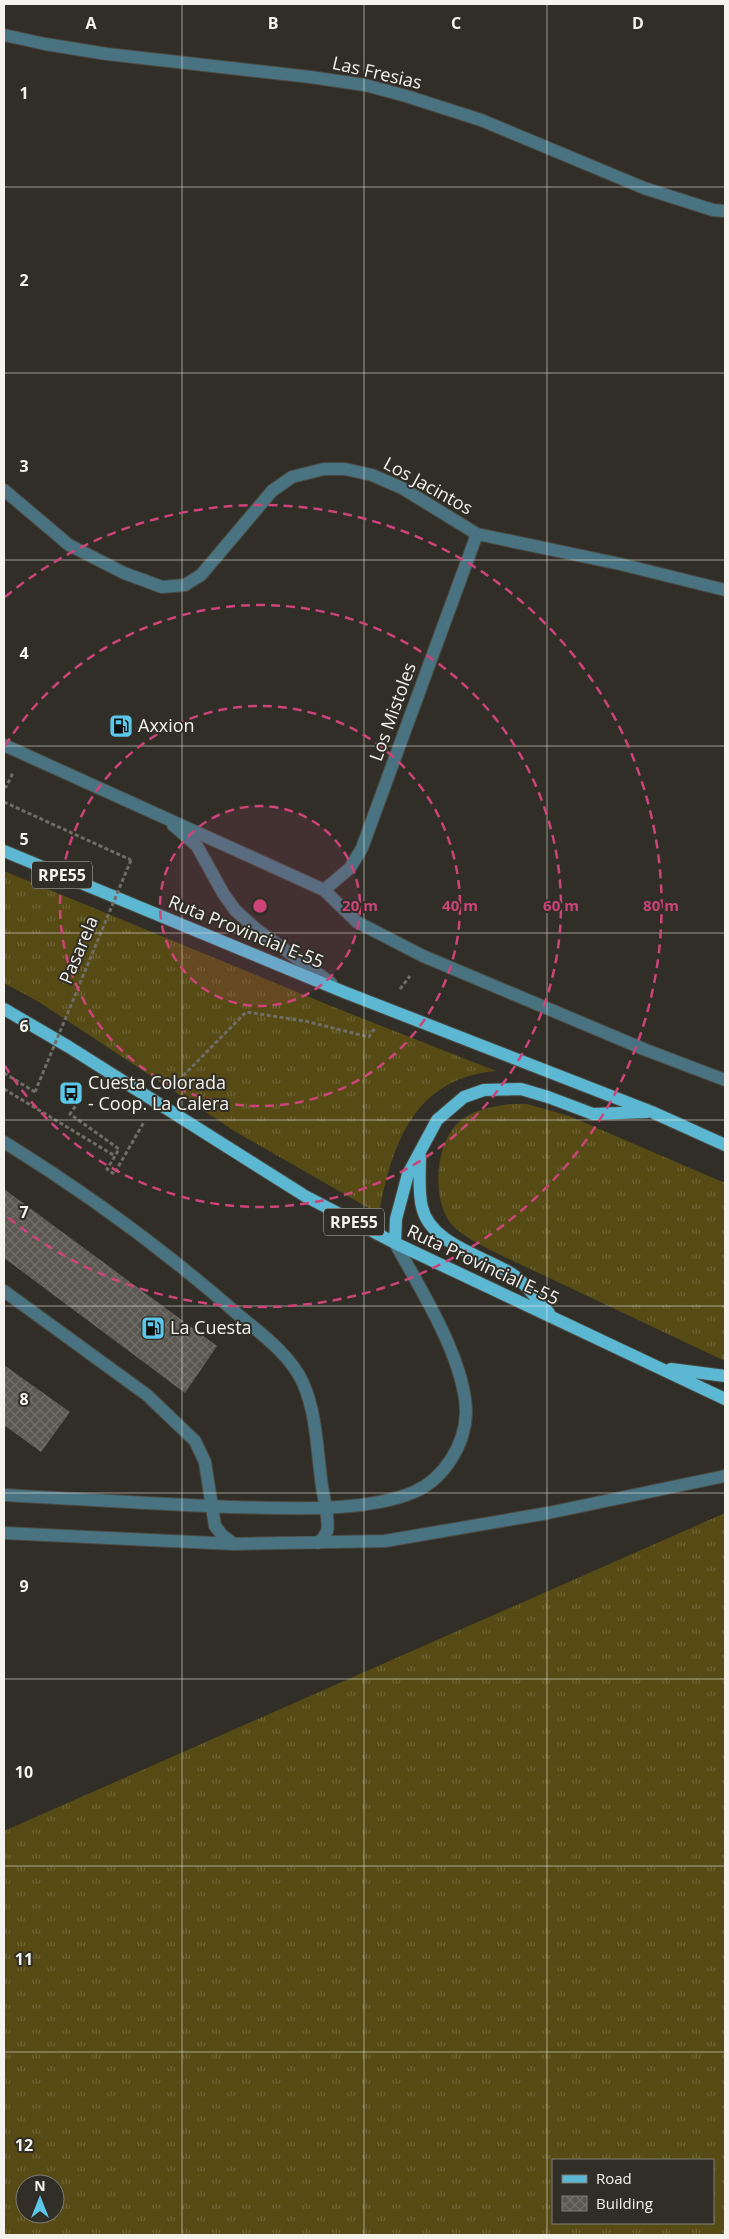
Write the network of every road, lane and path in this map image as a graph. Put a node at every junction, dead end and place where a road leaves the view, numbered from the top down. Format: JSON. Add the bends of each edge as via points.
{"nodes":[{"id":1,"x":4,"y":35,"type":"edge"},
{"id":2,"x":725,"y":211,"type":"edge"},
{"id":3,"x":4,"y":490,"type":"edge"},
{"id":4,"x":477,"y":534,"type":"junction"},
{"id":5,"x":725,"y":590,"type":"edge"},
{"id":6,"x":4,"y":745,"type":"edge"},
{"id":7,"x":4,"y":802,"type":"edge"},
{"id":8,"x":163,"y":816,"type":"junction"},
{"id":9,"x":4,"y":851,"type":"edge"},
{"id":10,"x":324,"y":890,"type":"junction"},
{"id":11,"x":423,"y":956,"type":"junction"},
{"id":12,"x":344,"y":992,"type":"junction"},
{"id":13,"x":4,"y":1009,"type":"edge"},
{"id":14,"x":388,"y":1009,"type":"junction"},
{"id":15,"x":4,"y":1073,"type":"edge"},
{"id":16,"x":725,"y":1080,"type":"edge"},
{"id":17,"x":4,"y":1089,"type":"edge"},
{"id":18,"x":79,"y":1101,"type":"dead end"},
{"id":19,"x":155,"y":1103,"type":"junction"},
{"id":20,"x":652,"y":1112,"type":"junction"},
{"id":21,"x":4,"y":1142,"type":"edge"},
{"id":22,"x":725,"y":1145,"type":"edge"},
{"id":23,"x":420,"y":1154,"type":"junction"},
{"id":24,"x":115,"y":1156,"type":"junction"},
{"id":25,"x":395,"y":1243,"type":"junction"},
{"id":26,"x":4,"y":1290,"type":"edge"},
{"id":27,"x":554,"y":1318,"type":"junction"},
{"id":28,"x":661,"y":1368,"type":"junction"},
{"id":29,"x":725,"y":1376,"type":"edge"},
{"id":30,"x":725,"y":1399,"type":"edge"},
{"id":31,"x":725,"y":1476,"type":"edge"},
{"id":32,"x":4,"y":1495,"type":"edge"},
{"id":33,"x":211,"y":1506,"type":"junction"},
{"id":34,"x":324,"y":1508,"type":"junction"},
{"id":35,"x":4,"y":1533,"type":"edge"},
{"id":36,"x":318,"y":1543,"type":"junction"},
{"id":37,"x":234,"y":1544,"type":"junction"}],
"edges":[{"from":1,"to":2,"type":"street","name":"Las Fresias","via":[[107,54],[364,85],[481,120],[644,188]]},
{"from":3,"to":4,"type":"street","name":"Los Jacintos","via":[[69,545],[124,574],[162,587],[185,585],[201,575],[272,491],[292,477],[324,468],[346,468],[372,475],[402,488]]},
{"from":4,"to":5,"type":"street","name":"Los Jacintos"},
{"from":4,"to":10,"type":"street","name":"Los Mistoles","via":[[362,848],[350,868]]},
{"from":6,"to":8,"type":"street"},
{"from":7,"to":15,"type":"path","name":"Pasarela","bridge":true,"via":[[132,860],[35,1092]]},
{"from":8,"to":10,"type":"street"},
{"from":8,"to":12,"type":"street","via":[[197,846],[235,910],[256,929]]},
{"from":9,"to":12,"type":"main road","name":"Ruta Provincial E-55","number":"RPE55"},
{"from":10,"to":11,"type":"street","via":[[357,922]]},
{"from":11,"to":14,"type":"path"},
{"from":11,"to":16,"type":"street"},
{"from":12,"to":14,"type":"main road","name":"Ruta Provincial E-55","number":"RPE55"},
{"from":13,"to":19,"type":"main road","name":"Ruta Provincial E-55","number":"RPE55"},
{"from":14,"to":19,"type":"path","via":[[369,1037],[306,1021],[246,1012]]},
{"from":14,"to":20,"type":"main road","name":"Ruta Provincial E-55","number":"RPE55"},
{"from":17,"to":24,"type":"path"},
{"from":18,"to":24,"type":"path","via":[[70,1114],[119,1150]]},
{"from":19,"to":24,"type":"path","via":[[114,1174],[107,1170]]},
{"from":19,"to":25,"type":"main road","name":"Ruta Provincial E-55","number":"RPE55","via":[[305,1196]]},
{"from":20,"to":22,"type":"main road","name":"Ruta Provincial E-55","number":"RPE55"},
{"from":20,"to":23,"type":"main road","number":"RPE55","via":[[593,1114],[521,1090],[484,1090],[464,1097],[448,1109],[432,1128]]},
{"from":21,"to":34,"type":"street","via":[[137,1231],[216,1294],[291,1364],[303,1382],[310,1404]]},
{"from":23,"to":25,"type":"main road","number":"RPE55","via":[[408,1174],[400,1199]]},
{"from":23,"to":27,"type":"main road","number":"RPE55","via":[[422,1207],[427,1219],[449,1241],[513,1274]]},
{"from":25,"to":27,"type":"main road","name":"Ruta Provincial E-55","number":"RPE55"},
{"from":25,"to":34,"type":"street","via":[[432,1309],[452,1356],[466,1413],[463,1432],[449,1461],[426,1486],[385,1500]]},
{"from":26,"to":33,"type":"street","via":[[147,1395],[195,1440],[205,1462]]},
{"from":27,"to":28,"type":"main road","name":"Ruta Provincial E-55","number":"RPE55"},
{"from":28,"to":29,"type":"main road","number":"RPE55"},
{"from":28,"to":30,"type":"main road","name":"Ruta Provincial E-55","number":"RPE55"},
{"from":31,"to":36,"type":"street","via":[[482,1526],[385,1541]]},
{"from":32,"to":33,"type":"street"},
{"from":33,"to":34,"type":"street"},
{"from":33,"to":37,"type":"street","via":[[215,1526]]},
{"from":34,"to":36,"type":"street","via":[[328,1525],[324,1538]]},
{"from":35,"to":37,"type":"street"},
{"from":36,"to":37,"type":"street"}]}
